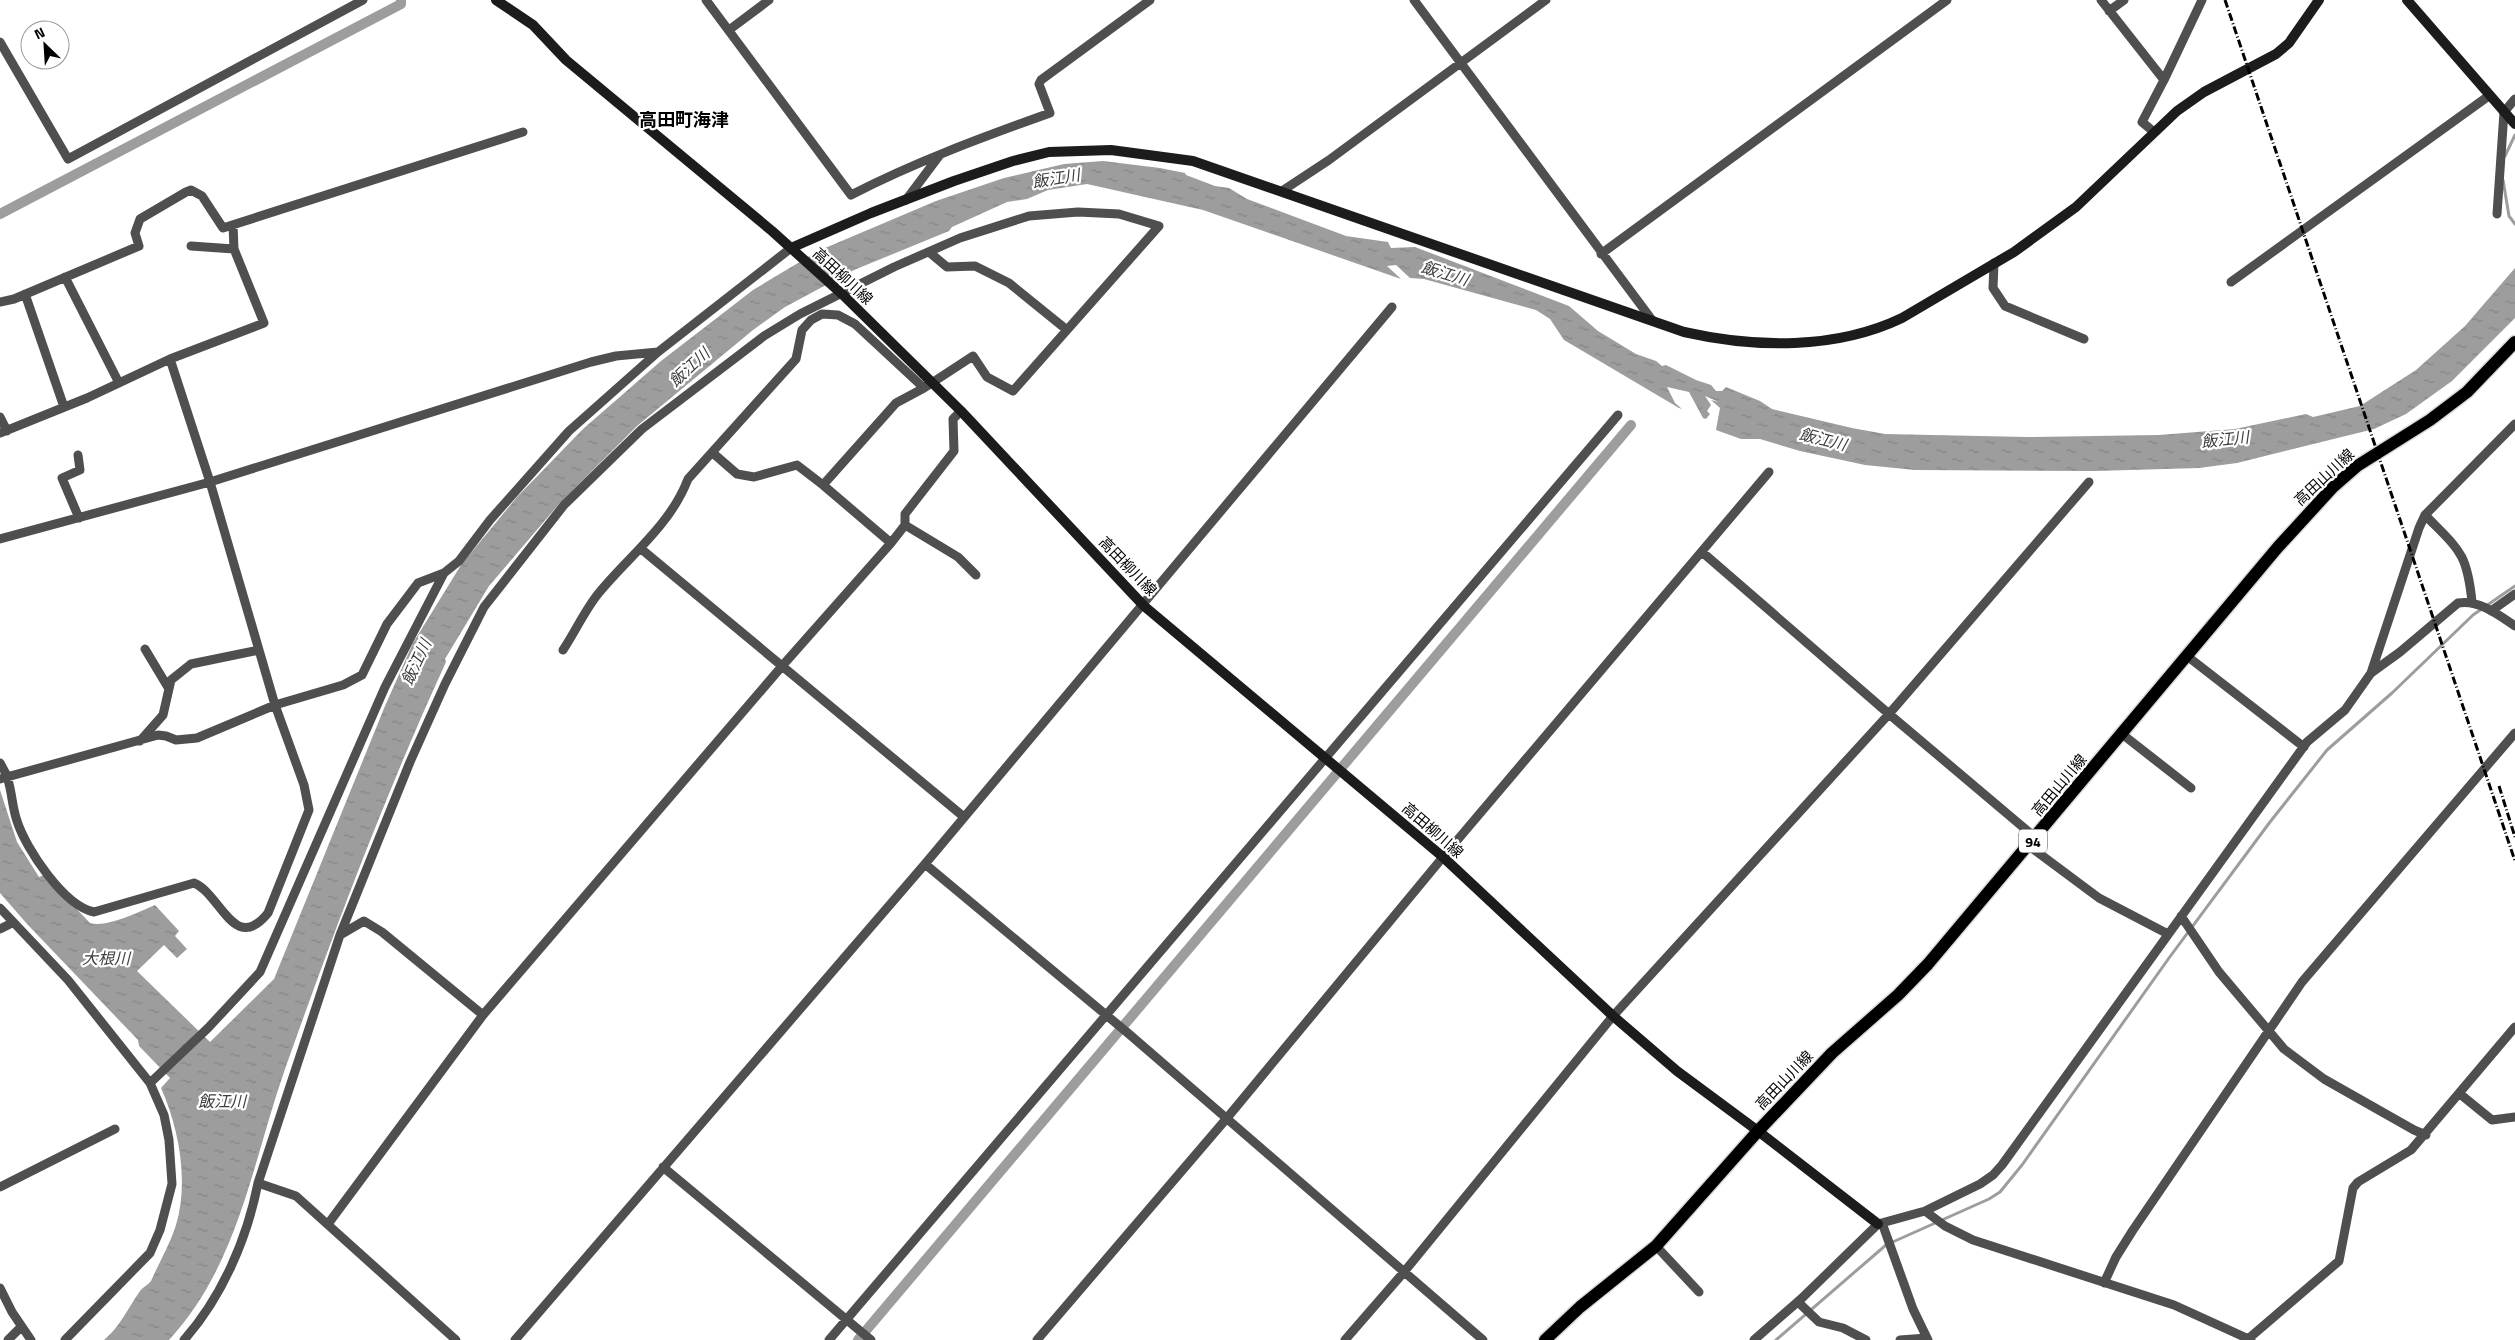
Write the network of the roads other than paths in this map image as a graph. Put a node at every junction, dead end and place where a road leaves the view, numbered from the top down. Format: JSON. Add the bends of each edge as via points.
{"nodes":[{"id":1,"x":363,"y":0,"type":"edge"},
{"id":2,"x":496,"y":0,"type":"edge"},
{"id":3,"x":706,"y":0,"type":"edge"},
{"id":4,"x":770,"y":0,"type":"edge"},
{"id":5,"x":1150,"y":0,"type":"edge"},
{"id":6,"x":1414,"y":0,"type":"edge"},
{"id":7,"x":1546,"y":0,"type":"edge"},
{"id":8,"x":1946,"y":0,"type":"edge"},
{"id":9,"x":2101,"y":0,"type":"edge"},
{"id":10,"x":2124,"y":0,"type":"edge"},
{"id":11,"x":2202,"y":0,"type":"edge"},
{"id":12,"x":2320,"y":0,"type":"edge"},
{"id":13,"x":2407,"y":0,"type":"edge"},
{"id":14,"x":2109,"y":11,"type":"junction"},
{"id":15,"x":729,"y":30,"type":"junction"},
{"id":16,"x":0,"y":42,"type":"edge"},
{"id":17,"x":3,"y":54,"type":"edge"},
{"id":18,"x":1460,"y":63,"type":"junction"},
{"id":19,"x":2164,"y":80,"type":"junction"},
{"id":20,"x":2490,"y":95,"type":"junction"},
{"id":21,"x":2515,"y":99,"type":"edge"},
{"id":22,"x":2504,"y":112,"type":"junction"},
{"id":23,"x":2515,"y":124,"type":"edge"},
{"id":24,"x":523,"y":132,"type":"dead end"},
{"id":25,"x":2154,"y":132,"type":"junction"},
{"id":26,"x":939,"y":155,"type":"junction"},
{"id":27,"x":1282,"y":190,"type":"junction"},
{"id":28,"x":906,"y":200,"type":"junction"},
{"id":29,"x":2497,"y":214,"type":"dead end"},
{"id":30,"x":233,"y":225,"type":"junction"},
{"id":31,"x":191,"y":246,"type":"dead end"},
{"id":32,"x":234,"y":249,"type":"junction"},
{"id":33,"x":793,"y":250,"type":"junction"},
{"id":34,"x":929,"y":252,"type":"junction"},
{"id":35,"x":1601,"y":254,"type":"junction"},
{"id":36,"x":1994,"y":263,"type":"junction"},
{"id":37,"x":64,"y":278,"type":"junction"},
{"id":38,"x":2231,"y":282,"type":"dead end"},
{"id":39,"x":25,"y":294,"type":"junction"},
{"id":40,"x":842,"y":294,"type":"junction"},
{"id":41,"x":0,"y":302,"type":"edge"},
{"id":42,"x":1392,"y":307,"type":"dead end"},
{"id":43,"x":1652,"y":320,"type":"junction"},
{"id":44,"x":1067,"y":330,"type":"junction"},
{"id":45,"x":2084,"y":339,"type":"dead end"},
{"id":46,"x":2515,"y":342,"type":"edge"},
{"id":47,"x":658,"y":352,"type":"junction"},
{"id":48,"x":170,"y":359,"type":"junction"},
{"id":49,"x":119,"y":383,"type":"junction"},
{"id":50,"x":928,"y":386,"type":"junction"},
{"id":51,"x":64,"y":407,"type":"junction"},
{"id":52,"x":961,"y":411,"type":"junction"},
{"id":53,"x":1618,"y":415,"type":"dead end"},
{"id":54,"x":0,"y":417,"type":"edge"},
{"id":55,"x":2515,"y":424,"type":"edge"},
{"id":56,"x":4,"y":432,"type":"edge"},
{"id":57,"x":714,"y":454,"type":"junction"},
{"id":58,"x":78,"y":455,"type":"dead end"},
{"id":59,"x":1769,"y":472,"type":"dead end"},
{"id":60,"x":210,"y":482,"type":"junction"},
{"id":61,"x":2089,"y":482,"type":"dead end"},
{"id":62,"x":823,"y":485,"type":"junction"},
{"id":63,"x":2425,"y":515,"type":"junction"},
{"id":64,"x":79,"y":518,"type":"junction"},
{"id":65,"x":905,"y":525,"type":"junction"},
{"id":66,"x":0,"y":539,"type":"edge"},
{"id":67,"x":890,"y":543,"type":"junction"},
{"id":68,"x":640,"y":548,"type":"junction"},
{"id":69,"x":1702,"y":552,"type":"junction"},
{"id":70,"x":444,"y":573,"type":"junction"},
{"id":71,"x":976,"y":575,"type":"dead end"},
{"id":72,"x":2515,"y":594,"type":"edge"},
{"id":73,"x":2472,"y":602,"type":"junction"},
{"id":74,"x":1144,"y":606,"type":"junction"},
{"id":75,"x":2490,"y":611,"type":"junction"},
{"id":76,"x":2515,"y":626,"type":"edge"},
{"id":77,"x":145,"y":649,"type":"dead end"},
{"id":78,"x":259,"y":650,"type":"junction"},
{"id":79,"x":563,"y":650,"type":"dead end"},
{"id":80,"x":2187,"y":656,"type":"junction"},
{"id":81,"x":783,"y":665,"type":"junction"},
{"id":82,"x":2371,"y":673,"type":"junction"},
{"id":83,"x":169,"y":689,"type":"junction"},
{"id":84,"x":275,"y":705,"type":"junction"},
{"id":85,"x":1889,"y":714,"type":"junction"},
{"id":86,"x":2515,"y":733,"type":"edge"},
{"id":87,"x":2122,"y":734,"type":"junction"},
{"id":88,"x":140,"y":741,"type":"junction"},
{"id":89,"x":2304,"y":747,"type":"junction"},
{"id":90,"x":1326,"y":760,"type":"junction"},
{"id":91,"x":0,"y":763,"type":"edge"},
{"id":92,"x":5,"y":778,"type":"edge"},
{"id":93,"x":2191,"y":788,"type":"dead end"},
{"id":94,"x":964,"y":817,"type":"junction"},
{"id":95,"x":2032,"y":842,"type":"junction"},
{"id":96,"x":1443,"y":858,"type":"junction"},
{"id":97,"x":925,"y":864,"type":"junction"},
{"id":98,"x":0,"y":908,"type":"edge"},
{"id":99,"x":2181,"y":916,"type":"junction"},
{"id":100,"x":12,"y":923,"type":"junction"},
{"id":101,"x":0,"y":929,"type":"edge"},
{"id":102,"x":2168,"y":934,"type":"junction"},
{"id":103,"x":340,"y":936,"type":"junction"},
{"id":104,"x":483,"y":1015,"type":"junction"},
{"id":105,"x":1613,"y":1016,"type":"junction"},
{"id":106,"x":1108,"y":1018,"type":"junction"},
{"id":107,"x":2515,"y":1027,"type":"edge"},
{"id":108,"x":2268,"y":1030,"type":"junction"},
{"id":109,"x":153,"y":1080,"type":"junction"},
{"id":110,"x":2460,"y":1094,"type":"junction"},
{"id":111,"x":2515,"y":1117,"type":"edge"},
{"id":112,"x":1227,"y":1118,"type":"junction"},
{"id":113,"x":115,"y":1129,"type":"dead end"},
{"id":114,"x":1758,"y":1130,"type":"junction"},
{"id":115,"x":2426,"y":1134,"type":"junction"},
{"id":116,"x":663,"y":1167,"type":"junction"},
{"id":117,"x":258,"y":1183,"type":"junction"},
{"id":118,"x":0,"y":1186,"type":"edge"},
{"id":119,"x":1924,"y":1211,"type":"junction"},
{"id":120,"x":1880,"y":1223,"type":"junction"},
{"id":121,"x":328,"y":1224,"type":"junction"},
{"id":122,"x":1656,"y":1246,"type":"junction"},
{"id":123,"x":1404,"y":1272,"type":"junction"},
{"id":124,"x":2104,"y":1283,"type":"junction"},
{"id":125,"x":0,"y":1288,"type":"edge"},
{"id":126,"x":1699,"y":1292,"type":"dead end"},
{"id":127,"x":1798,"y":1302,"type":"junction"},
{"id":128,"x":850,"y":1322,"type":"junction"},
{"id":129,"x":199,"y":1323,"type":"junction"},
{"id":130,"x":21,"y":1327,"type":"junction"},
{"id":131,"x":1928,"y":1339,"type":"edge"},
{"id":132,"x":2249,"y":1339,"type":"edge"},
{"id":133,"x":8,"y":1340,"type":"edge"},
{"id":134,"x":31,"y":1340,"type":"edge"},
{"id":135,"x":65,"y":1340,"type":"edge"},
{"id":136,"x":184,"y":1340,"type":"edge"},
{"id":137,"x":195,"y":1340,"type":"edge"},
{"id":138,"x":456,"y":1340,"type":"edge"},
{"id":139,"x":515,"y":1340,"type":"edge"},
{"id":140,"x":829,"y":1340,"type":"edge"},
{"id":141,"x":871,"y":1340,"type":"edge"},
{"id":142,"x":1037,"y":1340,"type":"edge"},
{"id":143,"x":1345,"y":1340,"type":"edge"},
{"id":144,"x":1483,"y":1340,"type":"edge"},
{"id":145,"x":1545,"y":1340,"type":"edge"},
{"id":146,"x":1754,"y":1340,"type":"edge"},
{"id":147,"x":1863,"y":1340,"type":"edge"},
{"id":148,"x":1900,"y":1340,"type":"edge"}],
"edges":[{"from":1,"to":17,"type":"street","via":[[68,159]]},
{"from":2,"to":33,"type":"street","name":"高田柳川線","via":[[533,25],[566,60]]},
{"from":3,"to":15,"type":"street"},
{"from":4,"to":15,"type":"street"},
{"from":5,"to":26,"type":"street","via":[[1041,80],[1039,84],[1050,113]]},
{"from":6,"to":18,"type":"street"},
{"from":7,"to":18,"type":"street"},
{"from":8,"to":35,"type":"street"},
{"from":9,"to":14,"type":"street"},
{"from":10,"to":14,"type":"street"},
{"from":11,"to":19,"type":"street"},
{"from":12,"to":25,"type":"street","via":[[2300,29],[2276,54],[2204,92]]},
{"from":13,"to":20,"type":"street"},
{"from":14,"to":19,"type":"street"},
{"from":15,"to":26,"type":"street","via":[[851,195]]},
{"from":16,"to":17,"type":"street"},
{"from":18,"to":27,"type":"street","via":[[1330,160]]},
{"from":18,"to":35,"type":"street"},
{"from":19,"to":25,"type":"street","via":[[2142,122]]},
{"from":20,"to":22,"type":"street"},
{"from":20,"to":38,"type":"street"},
{"from":21,"to":22,"type":"street"},
{"from":22,"to":23,"type":"street"},
{"from":22,"to":29,"type":"street"},
{"from":24,"to":30,"type":"street"},
{"from":25,"to":36,"type":"street","via":[[2076,207]]},
{"from":26,"to":28,"type":"street"},
{"from":27,"to":28,"type":"street","via":[[1193,161],[1079,149],[1013,161]]},
{"from":27,"to":43,"type":"street"},
{"from":28,"to":33,"type":"street"},
{"from":30,"to":32,"type":"street"},
{"from":30,"to":37,"type":"street","via":[[224,228],[202,196],[191,190],[140,219],[135,233],[139,246]]},
{"from":31,"to":32,"type":"street"},
{"from":32,"to":48,"type":"street","via":[[264,323]]},
{"from":33,"to":40,"type":"street","name":"高田柳川線"},
{"from":33,"to":47,"type":"street"},
{"from":34,"to":40,"type":"street"},
{"from":34,"to":44,"type":"street","via":[[948,267],[975,266],[1009,283]]},
{"from":34,"to":44,"type":"street","via":[[960,238],[1029,216],[1078,212],[1119,214],[1159,226]]},
{"from":35,"to":43,"type":"street"},
{"from":36,"to":43,"type":"street","via":[[1902,318],[1879,329],[1844,339],[1814,343],[1732,340],[1684,332]]},
{"from":36,"to":45,"type":"street","via":[[1993,288],[2004,306]]},
{"from":37,"to":39,"type":"street"},
{"from":37,"to":49,"type":"street"},
{"from":39,"to":41,"type":"street"},
{"from":39,"to":51,"type":"street"},
{"from":40,"to":50,"type":"street","name":"高田柳川線"},
{"from":40,"to":103,"type":"street","via":[[764,336],[642,429],[564,505],[501,585],[484,607],[445,684]]},
{"from":42,"to":74,"type":"street"},
{"from":44,"to":50,"type":"street","via":[[1013,391],[988,377],[973,356]]},
{"from":46,"to":80,"type":"main road","name":"高田山川線","number":"94","via":[[2467,392],[2430,420],[2357,466],[2333,487]]},
{"from":47,"to":60,"type":"street","via":[[591,362]]},
{"from":47,"to":70,"type":"street","via":[[569,431],[495,514],[459,561]]},
{"from":48,"to":49,"type":"street"},
{"from":48,"to":60,"type":"street"},
{"from":49,"to":51,"type":"street"},
{"from":50,"to":52,"type":"street","name":"高田柳川線"},
{"from":50,"to":57,"type":"street","via":[[855,324],[838,315],[822,314],[802,330],[796,359]]},
{"from":50,"to":62,"type":"street","via":[[896,403]]},
{"from":51,"to":56,"type":"street"},
{"from":52,"to":65,"type":"street","via":[[953,419],[954,451],[905,514]]},
{"from":52,"to":74,"type":"street","name":"高田柳川線"},
{"from":53,"to":90,"type":"street"},
{"from":54,"to":56,"type":"street"},
{"from":55,"to":63,"type":"street"},
{"from":57,"to":62,"type":"street","via":[[737,474],[754,477],[797,465]]},
{"from":57,"to":68,"type":"street","via":[[688,479],[681,499]]},
{"from":58,"to":64,"type":"street","via":[[80,470],[62,478]]},
{"from":59,"to":69,"type":"street"},
{"from":60,"to":64,"type":"street"},
{"from":60,"to":78,"type":"street"},
{"from":61,"to":85,"type":"street"},
{"from":62,"to":67,"type":"street"},
{"from":63,"to":73,"type":"street","via":[[2462,554],[2469,572]]},
{"from":63,"to":82,"type":"street"},
{"from":64,"to":66,"type":"street"},
{"from":65,"to":67,"type":"street"},
{"from":65,"to":71,"type":"street","via":[[952,552]]},
{"from":67,"to":81,"type":"street"},
{"from":68,"to":79,"type":"street","via":[[597,595]]},
{"from":68,"to":81,"type":"street"},
{"from":69,"to":85,"type":"street"},
{"from":69,"to":96,"type":"street"},
{"from":70,"to":84,"type":"street","via":[[418,583],[387,624],[362,675],[342,685]]},
{"from":70,"to":109,"type":"street","via":[[385,688],[260,972]]},
{"from":72,"to":75,"type":"street"},
{"from":73,"to":75,"type":"street"},
{"from":73,"to":82,"type":"street","via":[[2458,603],[2449,608]]},
{"from":74,"to":90,"type":"street","name":"高田柳川線"},
{"from":74,"to":94,"type":"street"},
{"from":75,"to":76,"type":"street"},
{"from":77,"to":83,"type":"street"},
{"from":78,"to":83,"type":"street","via":[[190,664],[171,680]]},
{"from":78,"to":84,"type":"street"},
{"from":80,"to":87,"type":"main road","name":"高田山川線","number":"94"},
{"from":80,"to":89,"type":"street"},
{"from":81,"to":94,"type":"street"},
{"from":81,"to":104,"type":"street"},
{"from":82,"to":89,"type":"street","via":[[2345,710]]},
{"from":83,"to":88,"type":"street","via":[[163,715]]},
{"from":84,"to":88,"type":"street","via":[[197,738],[176,740],[158,736]]},
{"from":84,"to":92,"type":"street","via":[[304,785],[309,810],[268,913],[252,927],[232,923],[202,886],[194,883],[94,912],[83,910],[54,882],[33,855],[17,820]]},
{"from":85,"to":95,"type":"street"},
{"from":85,"to":105,"type":"street"},
{"from":86,"to":108,"type":"street","via":[[2302,982]]},
{"from":87,"to":93,"type":"street"},
{"from":87,"to":95,"type":"main road","name":"高田山川線","number":"94"},
{"from":88,"to":92,"type":"street"},
{"from":89,"to":99,"type":"street"},
{"from":90,"to":96,"type":"street","name":"高田柳川線"},
{"from":90,"to":106,"type":"street"},
{"from":91,"to":92,"type":"street"},
{"from":94,"to":97,"type":"street"},
{"from":95,"to":102,"type":"street","via":[[2100,898]]},
{"from":95,"to":114,"type":"main road","name":"高田山川線","number":"94","via":[[1928,964],[1832,1053]]},
{"from":96,"to":105,"type":"street","name":"高田柳川線"},
{"from":96,"to":112,"type":"street"},
{"from":97,"to":106,"type":"street"},
{"from":97,"to":116,"type":"street"},
{"from":98,"to":100,"type":"street"},
{"from":99,"to":102,"type":"street"},
{"from":99,"to":108,"type":"street","via":[[2219,972]]},
{"from":100,"to":101,"type":"street"},
{"from":100,"to":109,"type":"street","via":[[68,980]]},
{"from":102,"to":119,"type":"street","via":[[2002,1165],[1980,1184]]},
{"from":103,"to":104,"type":"street","via":[[364,921],[382,932]]},
{"from":103,"to":117,"type":"street"},
{"from":104,"to":121,"type":"street"},
{"from":105,"to":114,"type":"street","name":"高田柳川線","via":[[1677,1071]]},
{"from":105,"to":123,"type":"street"},
{"from":106,"to":112,"type":"street"},
{"from":106,"to":128,"type":"street"},
{"from":107,"to":110,"type":"street"},
{"from":108,"to":115,"type":"street","via":[[2284,1049],[2324,1079]]},
{"from":108,"to":124,"type":"street","via":[[2116,1257]]},
{"from":109,"to":135,"type":"street","via":[[164,1115],[172,1160],[172,1184],[160,1230],[150,1254]]},
{"from":110,"to":111,"type":"street","via":[[2492,1120]]},
{"from":110,"to":115,"type":"street"},
{"from":112,"to":123,"type":"street"},
{"from":112,"to":142,"type":"street"},
{"from":113,"to":118,"type":"street"},
{"from":114,"to":120,"type":"street","name":"高田柳川線"},
{"from":114,"to":122,"type":"main road","name":"高田山川線","number":"94"},
{"from":115,"to":132,"type":"street","via":[[2411,1150],[2358,1182],[2339,1261]]},
{"from":116,"to":128,"type":"street"},
{"from":116,"to":139,"type":"street"},
{"from":117,"to":121,"type":"street","via":[[296,1196]]},
{"from":117,"to":129,"type":"street","via":[[253,1208],[238,1248],[219,1291]]},
{"from":119,"to":120,"type":"street"},
{"from":119,"to":124,"type":"street","via":[[1973,1240]]},
{"from":120,"to":127,"type":"street"},
{"from":120,"to":131,"type":"street"},
{"from":121,"to":138,"type":"street"},
{"from":122,"to":126,"type":"street"},
{"from":122,"to":145,"type":"main road","name":"高田山川線","number":"94","via":[[1580,1307]]},
{"from":123,"to":143,"type":"street"},
{"from":123,"to":144,"type":"street"},
{"from":124,"to":132,"type":"street","via":[[2174,1305]]},
{"from":125,"to":130,"type":"street"},
{"from":127,"to":146,"type":"street"},
{"from":127,"to":147,"type":"street","via":[[1818,1322],[1843,1328]]},
{"from":128,"to":140,"type":"street"},
{"from":128,"to":141,"type":"street"},
{"from":129,"to":136,"type":"street"},
{"from":129,"to":137,"type":"street"},
{"from":130,"to":133,"type":"street"},
{"from":130,"to":134,"type":"street"},
{"from":131,"to":148,"type":"street"}]}
